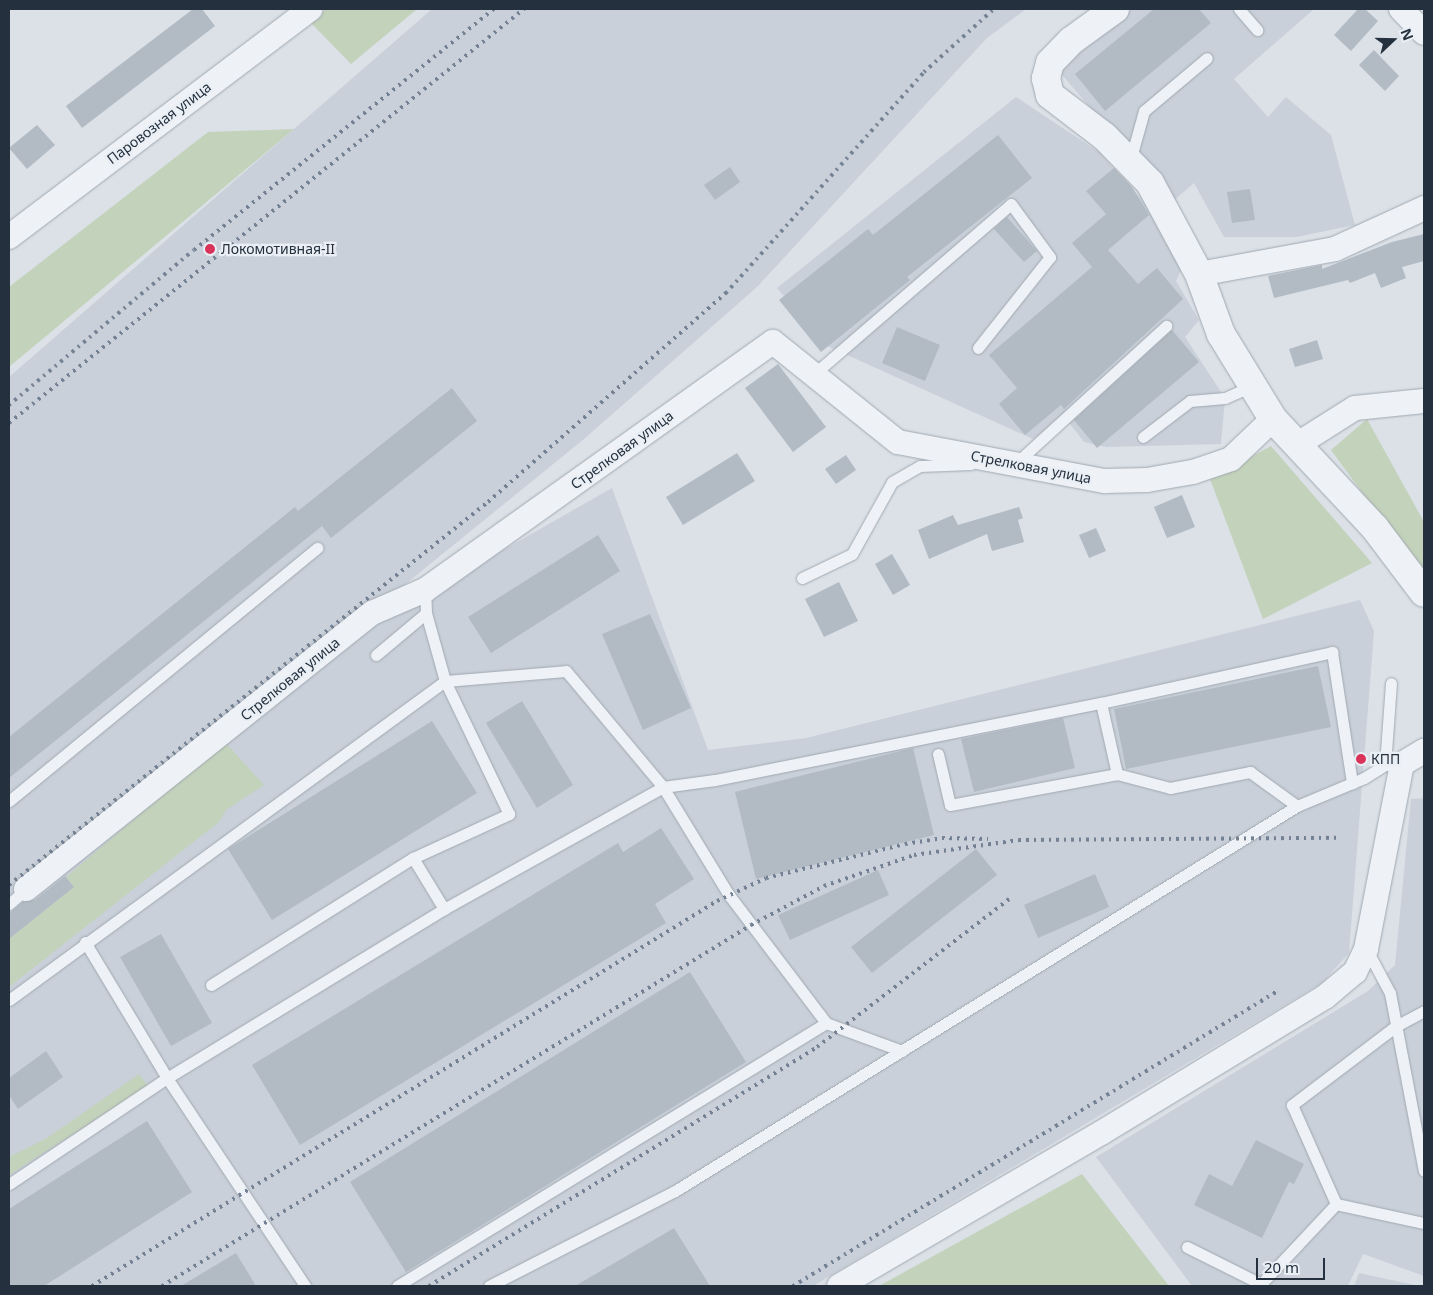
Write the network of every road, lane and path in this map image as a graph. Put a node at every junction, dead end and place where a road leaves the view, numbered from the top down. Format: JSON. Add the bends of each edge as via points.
{"nodes":[{"id":1,"x":310,"y":9,"type":"edge"},
{"id":2,"x":1116,"y":9,"type":"edge"},
{"id":3,"x":1239,"y":9,"type":"edge"},
{"id":4,"x":1401,"y":9,"type":"edge"},
{"id":5,"x":1257,"y":30,"type":"dead end"},
{"id":6,"x":1424,"y":33,"type":"edge"},
{"id":7,"x":1206,"y":58,"type":"dead end"},
{"id":8,"x":1130,"y":161,"type":"junction"},
{"id":9,"x":1424,"y":208,"type":"edge"},
{"id":10,"x":9,"y":237,"type":"edge"},
{"id":11,"x":1199,"y":274,"type":"junction"},
{"id":12,"x":1166,"y":326,"type":"dead end"},
{"id":13,"x":978,"y":348,"type":"dead end"},
{"id":14,"x":814,"y":374,"type":"junction"},
{"id":15,"x":1252,"y":386,"type":"junction"},
{"id":16,"x":1424,"y":401,"type":"edge"},
{"id":17,"x":1272,"y":419,"type":"junction"},
{"id":18,"x":1143,"y":437,"type":"dead end"},
{"id":19,"x":1298,"y":444,"type":"junction"},
{"id":20,"x":1007,"y":462,"type":"junction"},
{"id":21,"x":317,"y":548,"type":"dead end"},
{"id":22,"x":802,"y":578,"type":"dead end"},
{"id":23,"x":1424,"y":593,"type":"edge"},
{"id":24,"x":426,"y":602,"type":"junction"},
{"id":25,"x":376,"y":655,"type":"dead end"},
{"id":26,"x":445,"y":681,"type":"junction"},
{"id":27,"x":1391,"y":683,"type":"dead end"},
{"id":28,"x":1101,"y":703,"type":"junction"},
{"id":29,"x":1424,"y":751,"type":"edge"},
{"id":30,"x":938,"y":754,"type":"dead end"},
{"id":31,"x":1393,"y":764,"type":"junction"},
{"id":32,"x":1117,"y":774,"type":"junction"},
{"id":33,"x":1352,"y":782,"type":"junction"},
{"id":34,"x":663,"y":787,"type":"junction"},
{"id":35,"x":9,"y":801,"type":"edge"},
{"id":36,"x":1297,"y":806,"type":"junction"},
{"id":37,"x":413,"y":858,"type":"junction"},
{"id":38,"x":18,"y":896,"type":"edge"},
{"id":39,"x":444,"y":909,"type":"junction"},
{"id":40,"x":85,"y":942,"type":"junction"},
{"id":41,"x":1366,"y":949,"type":"junction"},
{"id":42,"x":211,"y":985,"type":"dead end"},
{"id":43,"x":9,"y":1000,"type":"edge"},
{"id":44,"x":1424,"y":1011,"type":"edge"},
{"id":45,"x":826,"y":1023,"type":"junction"},
{"id":46,"x":1396,"y":1026,"type":"junction"},
{"id":47,"x":902,"y":1051,"type":"junction"},
{"id":48,"x":167,"y":1078,"type":"junction"},
{"id":49,"x":1424,"y":1171,"type":"edge"},
{"id":50,"x":9,"y":1184,"type":"edge"},
{"id":51,"x":1336,"y":1204,"type":"junction"},
{"id":52,"x":1424,"y":1223,"type":"edge"},
{"id":53,"x":1187,"y":1247,"type":"dead end"},
{"id":54,"x":305,"y":1286,"type":"edge"},
{"id":55,"x":397,"y":1286,"type":"edge"},
{"id":56,"x":490,"y":1286,"type":"edge"},
{"id":57,"x":839,"y":1286,"type":"edge"}],
"edges":[{"from":1,"to":10,"type":"street","name":"Паровозная улица"},
{"from":2,"to":8,"type":"street","via":[[1070,41],[1050,62],[1046,78],[1050,95],[1105,137]]},
{"from":3,"to":5,"type":"lane"},
{"from":4,"to":6,"type":"street"},
{"from":7,"to":8,"type":"lane","via":[[1144,111]]},
{"from":8,"to":11,"type":"street","via":[[1160,199]]},
{"from":9,"to":11,"type":"street","via":[[1335,249]]},
{"from":11,"to":15,"type":"street","via":[[1222,334]]},
{"from":12,"to":20,"type":"lane"},
{"from":13,"to":14,"type":"lane","via":[[1050,257],[1011,204]]},
{"from":14,"to":20,"type":"street","name":"Стрелковая улица","via":[[898,442]]},
{"from":14,"to":24,"type":"street","name":"Стрелковая улица","via":[[773,342]]},
{"from":15,"to":17,"type":"street"},
{"from":15,"to":18,"type":"lane","via":[[1225,398],[1190,401]]},
{"from":16,"to":19,"type":"street","via":[[1355,408]]},
{"from":17,"to":19,"type":"street"},
{"from":17,"to":20,"type":"street","name":"Стрелковая улица","via":[[1231,459],[1166,477],[1105,481]]},
{"from":19,"to":23,"type":"street","via":[[1375,528]]},
{"from":20,"to":22,"type":"lane","via":[[920,466],[892,482],[852,554]]},
{"from":21,"to":35,"type":"lane"},
{"from":24,"to":25,"type":"lane"},
{"from":24,"to":26,"type":"lane"},
{"from":24,"to":38,"type":"street","name":"Стрелковая улица","via":[[372,614]]},
{"from":26,"to":34,"type":"lane","via":[[566,671]]},
{"from":26,"to":37,"type":"lane","via":[[509,814]]},
{"from":26,"to":40,"type":"lane"},
{"from":27,"to":31,"type":"lane"},
{"from":28,"to":32,"type":"lane"},
{"from":28,"to":33,"type":"lane","via":[[1332,652]]},
{"from":28,"to":34,"type":"lane","via":[[715,780]]},
{"from":29,"to":31,"type":"street"},
{"from":30,"to":32,"type":"lane","via":[[950,805]]},
{"from":31,"to":33,"type":"lane"},
{"from":31,"to":41,"type":"street"},
{"from":32,"to":36,"type":"lane","via":[[1170,788],[1250,772]]},
{"from":33,"to":36,"type":"lane"},
{"from":34,"to":39,"type":"lane"},
{"from":34,"to":45,"type":"lane","via":[[729,895]]},
{"from":36,"to":47,"type":"lane"},
{"from":37,"to":39,"type":"lane"},
{"from":37,"to":42,"type":"lane"},
{"from":39,"to":48,"type":"lane"},
{"from":40,"to":43,"type":"lane"},
{"from":40,"to":48,"type":"lane"},
{"from":41,"to":46,"type":"lane","via":[[1390,993]]},
{"from":41,"to":57,"type":"street","via":[[1355,972],[1325,997]]},
{"from":44,"to":46,"type":"lane"},
{"from":45,"to":47,"type":"lane"},
{"from":45,"to":55,"type":"lane"},
{"from":46,"to":49,"type":"lane"},
{"from":46,"to":51,"type":"lane","via":[[1292,1105]]},
{"from":47,"to":56,"type":"lane","via":[[675,1191]]},
{"from":48,"to":50,"type":"lane"},
{"from":48,"to":54,"type":"lane"},
{"from":51,"to":52,"type":"lane"},
{"from":51,"to":53,"type":"lane","via":[[1262,1284]]}]}
